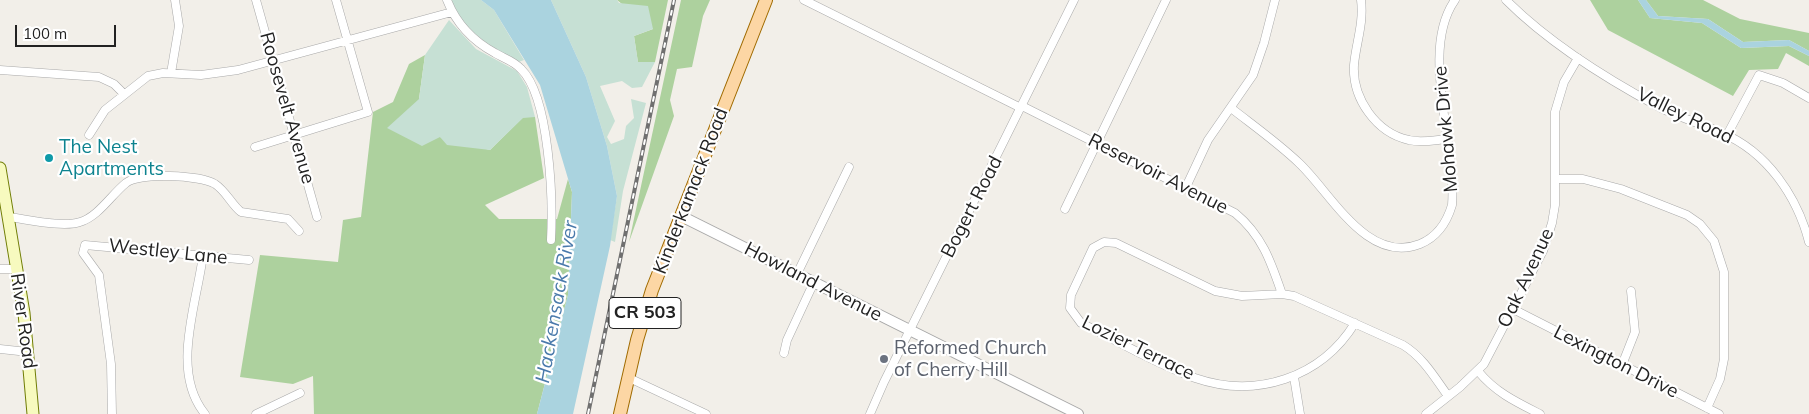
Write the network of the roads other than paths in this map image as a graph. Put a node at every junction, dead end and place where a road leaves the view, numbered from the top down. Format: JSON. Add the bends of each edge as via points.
{"nodes":[{"id":1,"x":175,"y":0,"type":"edge"},
{"id":2,"x":256,"y":0,"type":"edge"},
{"id":3,"x":336,"y":0,"type":"edge"},
{"id":4,"x":447,"y":0,"type":"edge"},
{"id":5,"x":766,"y":0,"type":"edge"},
{"id":6,"x":804,"y":0,"type":"edge"},
{"id":7,"x":1074,"y":0,"type":"edge"},
{"id":8,"x":1166,"y":0,"type":"edge"},
{"id":9,"x":1274,"y":0,"type":"edge"},
{"id":10,"x":1361,"y":0,"type":"edge"},
{"id":11,"x":1455,"y":0,"type":"edge"},
{"id":12,"x":1506,"y":0,"type":"edge"},
{"id":13,"x":452,"y":12,"type":"junction"},
{"id":14,"x":348,"y":41,"type":"junction"},
{"id":15,"x":1578,"y":58,"type":"junction"},
{"id":16,"x":273,"y":60,"type":"junction"},
{"id":17,"x":0,"y":70,"type":"edge"},
{"id":18,"x":171,"y":73,"type":"junction"},
{"id":19,"x":123,"y":94,"type":"junction"},
{"id":20,"x":1809,"y":98,"type":"edge"},
{"id":21,"x":1022,"y":107,"type":"junction"},
{"id":22,"x":1231,"y":108,"type":"junction"},
{"id":23,"x":294,"y":133,"type":"junction"},
{"id":24,"x":89,"y":135,"type":"dead end"},
{"id":25,"x":1727,"y":135,"type":"junction"},
{"id":26,"x":1447,"y":139,"type":"junction"},
{"id":27,"x":1096,"y":142,"type":"junction"},
{"id":28,"x":255,"y":147,"type":"dead end"},
{"id":29,"x":849,"y":167,"type":"dead end"},
{"id":30,"x":0,"y":168,"type":"edge"},
{"id":31,"x":1555,"y":179,"type":"junction"},
{"id":32,"x":1186,"y":187,"type":"junction"},
{"id":33,"x":1064,"y":209,"type":"dead end"},
{"id":34,"x":8,"y":216,"type":"junction"},
{"id":35,"x":317,"y":217,"type":"dead end"},
{"id":36,"x":682,"y":217,"type":"junction"},
{"id":37,"x":299,"y":231,"type":"dead end"},
{"id":38,"x":551,"y":240,"type":"dead end"},
{"id":39,"x":1809,"y":242,"type":"edge"},
{"id":40,"x":203,"y":255,"type":"junction"},
{"id":41,"x":249,"y":260,"type":"dead end"},
{"id":42,"x":0,"y":269,"type":"edge"},
{"id":43,"x":17,"y":269,"type":"junction"},
{"id":44,"x":797,"y":274,"type":"junction"},
{"id":45,"x":814,"y":282,"type":"junction"},
{"id":46,"x":1631,"y":291,"type":"dead end"},
{"id":47,"x":1282,"y":294,"type":"junction"},
{"id":48,"x":1513,"y":309,"type":"junction"},
{"id":49,"x":1355,"y":323,"type":"junction"},
{"id":50,"x":910,"y":330,"type":"junction"},
{"id":51,"x":0,"y":348,"type":"edge"},
{"id":52,"x":28,"y":352,"type":"junction"},
{"id":53,"x":784,"y":353,"type":"dead end"},
{"id":54,"x":1622,"y":365,"type":"junction"},
{"id":55,"x":1478,"y":371,"type":"junction"},
{"id":56,"x":1294,"y":376,"type":"junction"},
{"id":57,"x":627,"y":377,"type":"junction"},
{"id":58,"x":300,"y":393,"type":"dead end"},
{"id":59,"x":1448,"y":396,"type":"junction"},
{"id":60,"x":1707,"y":408,"type":"junction"},
{"id":61,"x":33,"y":414,"type":"edge"},
{"id":62,"x":112,"y":414,"type":"edge"},
{"id":63,"x":205,"y":414,"type":"edge"},
{"id":64,"x":256,"y":414,"type":"edge"},
{"id":65,"x":620,"y":414,"type":"edge"},
{"id":66,"x":706,"y":414,"type":"edge"},
{"id":67,"x":870,"y":414,"type":"edge"},
{"id":68,"x":1078,"y":414,"type":"edge"},
{"id":69,"x":1300,"y":414,"type":"edge"},
{"id":70,"x":1426,"y":414,"type":"edge"},
{"id":71,"x":1540,"y":414,"type":"edge"},
{"id":72,"x":1719,"y":414,"type":"edge"}],
"edges":[{"from":1,"to":18,"type":"street","via":[[179,26]]},
{"from":2,"to":16,"type":"street","name":"Roosevelt Avenue"},
{"from":3,"to":14,"type":"street"},
{"from":4,"to":13,"type":"street"},
{"from":5,"to":36,"type":"main road","name":"Kinderkamack Road","number":"CR 503"},
{"from":6,"to":21,"type":"street","name":"Reservoir Avenue"},
{"from":7,"to":21,"type":"street","name":"Bogert Road"},
{"from":8,"to":27,"type":"street"},
{"from":9,"to":22,"type":"street","via":[[1259,60]]},
{"from":10,"to":26,"type":"street","via":[[1362,20],[1354,75],[1364,106],[1382,126],[1398,137],[1419,141]]},
{"from":11,"to":26,"type":"street","name":"Mohawk Drive","via":[[1444,20],[1439,40]]},
{"from":12,"to":15,"type":"street","name":"Valley Road"},
{"from":13,"to":14,"type":"street"},
{"from":13,"to":38,"type":"street","via":[[480,44],[520,67],[529,78],[540,112],[550,163]]},
{"from":14,"to":16,"type":"street"},
{"from":14,"to":23,"type":"street","via":[[368,112]]},
{"from":15,"to":25,"type":"street","name":"Valley Road","via":[[1659,107]]},
{"from":15,"to":31,"type":"street","name":"Oak Avenue","via":[[1564,82],[1555,112]]},
{"from":16,"to":18,"type":"street","via":[[220,73]]},
{"from":16,"to":23,"type":"street","name":"Roosevelt Avenue"},
{"from":17,"to":19,"type":"street","via":[[100,77],[114,84]]},
{"from":18,"to":19,"type":"street","via":[[148,76]]},
{"from":19,"to":24,"type":"street","via":[[105,110]]},
{"from":20,"to":25,"type":"street","via":[[1783,83],[1759,75]]},
{"from":21,"to":27,"type":"street","name":"Reservoir Avenue"},
{"from":21,"to":50,"type":"street","name":"Bogert Road"},
{"from":22,"to":26,"type":"street","name":"Mohawk Drive","via":[[1301,164],[1368,238],[1396,248],[1414,246],[1430,239],[1449,214],[1452,196]]},
{"from":22,"to":32,"type":"street","via":[[1208,140]]},
{"from":23,"to":28,"type":"street"},
{"from":23,"to":35,"type":"street","name":"Roosevelt Avenue"},
{"from":25,"to":39,"type":"street","name":"Valley Road","via":[[1759,157],[1784,184],[1800,214]]},
{"from":27,"to":32,"type":"street","name":"Reservoir Avenue"},
{"from":27,"to":33,"type":"street"},
{"from":29,"to":44,"type":"street"},
{"from":30,"to":34,"type":"main road","name":"River Road"},
{"from":31,"to":48,"type":"street","name":"Oak Avenue","via":[[1555,205],[1548,237]]},
{"from":31,"to":60,"type":"street","via":[[1583,180],[1621,189],[1687,215],[1700,224],[1714,241],[1724,272],[1724,358],[1720,379]]},
{"from":32,"to":47,"type":"street","name":"Reservoir Avenue","via":[[1235,213],[1253,230],[1267,253]]},
{"from":34,"to":37,"type":"street","via":[[82,222],[129,180],[142,176],[211,182],[223,190],[241,212],[288,219]]},
{"from":34,"to":43,"type":"main road","name":"River Road"},
{"from":36,"to":44,"type":"street","name":"Howland Avenue"},
{"from":36,"to":57,"type":"main road","name":"Kinderkamack Road","number":"CR 503","via":[[652,290]]},
{"from":40,"to":41,"type":"street","name":"Westley Lane"},
{"from":40,"to":62,"type":"street","name":"Westley Lane","via":[[87,243],[84,253],[100,275],[111,364]]},
{"from":40,"to":63,"type":"street","via":[[190,325],[188,375],[192,392]]},
{"from":42,"to":43,"type":"street"},
{"from":43,"to":52,"type":"main road","name":"River Road"},
{"from":44,"to":45,"type":"street","name":"Howland Avenue"},
{"from":45,"to":50,"type":"street","name":"Howland Avenue"},
{"from":45,"to":53,"type":"street"},
{"from":46,"to":54,"type":"street","via":[[1635,332]]},
{"from":47,"to":49,"type":"street","via":[[1304,299]]},
{"from":47,"to":56,"type":"street","name":"Lozier Terrace","via":[[1242,296],[1215,291],[1116,243],[1104,242],[1090,252],[1070,295],[1070,308],[1081,323],[1182,372],[1212,382],[1258,385]]},
{"from":48,"to":54,"type":"street","name":"Lexington Drive"},
{"from":48,"to":55,"type":"street","name":"Oak Avenue"},
{"from":49,"to":56,"type":"street","name":"Lozier Terrace","via":[[1348,336],[1328,357]]},
{"from":49,"to":59,"type":"street","via":[[1414,352]]},
{"from":50,"to":67,"type":"street","name":"Bogert Road"},
{"from":50,"to":68,"type":"street","name":"Howland Avenue"},
{"from":51,"to":52,"type":"street"},
{"from":52,"to":61,"type":"main road","name":"River Road"},
{"from":54,"to":60,"type":"street","name":"Lexington Drive"},
{"from":55,"to":59,"type":"street","name":"Oak Avenue"},
{"from":55,"to":71,"type":"street","via":[[1506,397]]},
{"from":56,"to":69,"type":"street"},
{"from":57,"to":65,"type":"main road","name":"Kinderkamack Road","number":"CR 503"},
{"from":57,"to":66,"type":"street"},
{"from":58,"to":64,"type":"street"},
{"from":59,"to":70,"type":"street","name":"Oak Avenue"},
{"from":60,"to":72,"type":"street","name":"Lexington Drive"}]}
